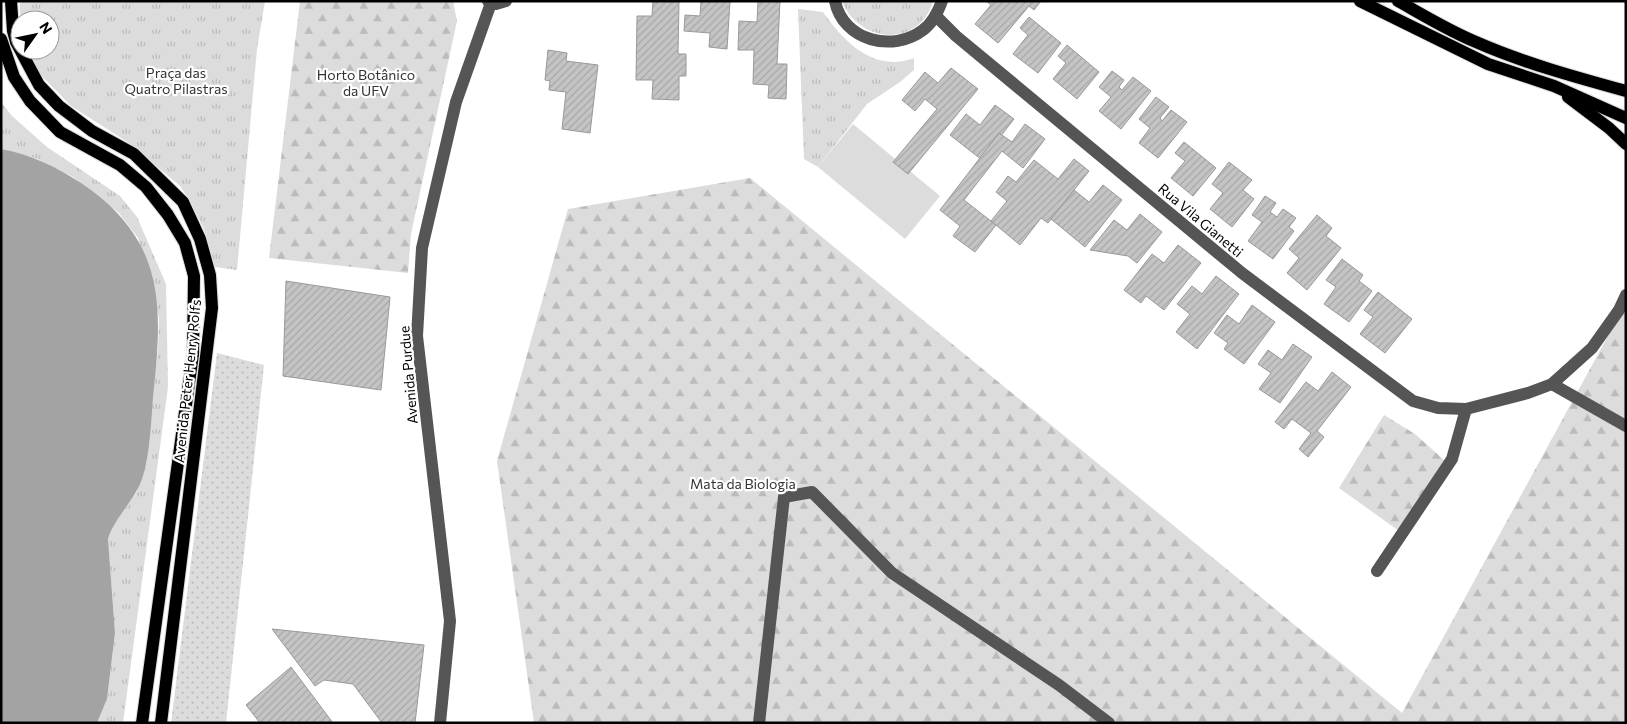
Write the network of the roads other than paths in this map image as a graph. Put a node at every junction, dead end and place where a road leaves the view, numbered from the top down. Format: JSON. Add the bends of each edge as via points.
{"nodes":[{"id":1,"x":11,"y":1,"type":"edge"},
{"id":2,"x":506,"y":1,"type":"edge"},
{"id":3,"x":834,"y":1,"type":"edge"},
{"id":4,"x":942,"y":1,"type":"edge"},
{"id":5,"x":1360,"y":1,"type":"edge"},
{"id":6,"x":1398,"y":1,"type":"edge"},
{"id":7,"x":490,"y":2,"type":"edge"},
{"id":8,"x":936,"y":16,"type":"junction"},
{"id":9,"x":1,"y":39,"type":"edge"},
{"id":10,"x":1554,"y":86,"type":"junction"},
{"id":11,"x":1626,"y":91,"type":"edge"},
{"id":12,"x":1626,"y":118,"type":"edge"},
{"id":13,"x":1626,"y":144,"type":"edge"},
{"id":14,"x":1626,"y":295,"type":"edge"},
{"id":15,"x":1552,"y":384,"type":"junction"},
{"id":16,"x":1466,"y":409,"type":"junction"},
{"id":17,"x":1626,"y":426,"type":"edge"},
{"id":18,"x":1377,"y":572,"type":"dead end"},
{"id":19,"x":142,"y":723,"type":"edge"},
{"id":20,"x":161,"y":723,"type":"edge"},
{"id":21,"x":440,"y":723,"type":"edge"},
{"id":22,"x":759,"y":723,"type":"edge"},
{"id":23,"x":1109,"y":723,"type":"edge"}],
"edges":[{"from":1,"to":20,"type":"main road","name":"Avenida Peter Henry Rolfs","via":[[16,42],[39,85],[59,106],[92,131],[134,154],[183,202],[200,239],[210,275],[212,308]]},
{"from":2,"to":7,"type":"street"},
{"from":3,"to":8,"type":"street","via":[[844,20],[857,33],[891,43],[909,39],[924,30]]},
{"from":4,"to":8,"type":"street"},
{"from":5,"to":10,"type":"main road","via":[[1488,64]]},
{"from":6,"to":11,"type":"main road","via":[[1498,51]]},
{"from":7,"to":21,"type":"street","name":"Avenida Purdue","via":[[456,102],[422,248],[417,336],[450,621]]},
{"from":8,"to":16,"type":"street","name":"Rua Vila Gianetti","via":[[1242,273],[1413,401],[1438,408]]},
{"from":9,"to":19,"type":"main road","name":"Avenida Peter Henry Rolfs","via":[[14,76],[30,101],[60,132],[120,165],[146,187],[185,243],[194,276],[193,354]]},
{"from":10,"to":12,"type":"main road"},
{"from":10,"to":13,"type":"main road"},
{"from":14,"to":15,"type":"street","via":[[1592,348]]},
{"from":15,"to":16,"type":"street","name":"Rua Vila Gianetti"},
{"from":15,"to":17,"type":"street"},
{"from":16,"to":18,"type":"street","via":[[1452,458]]},
{"from":22,"to":23,"type":"street","via":[[784,497],[812,492],[892,573],[1059,685]]}]}
